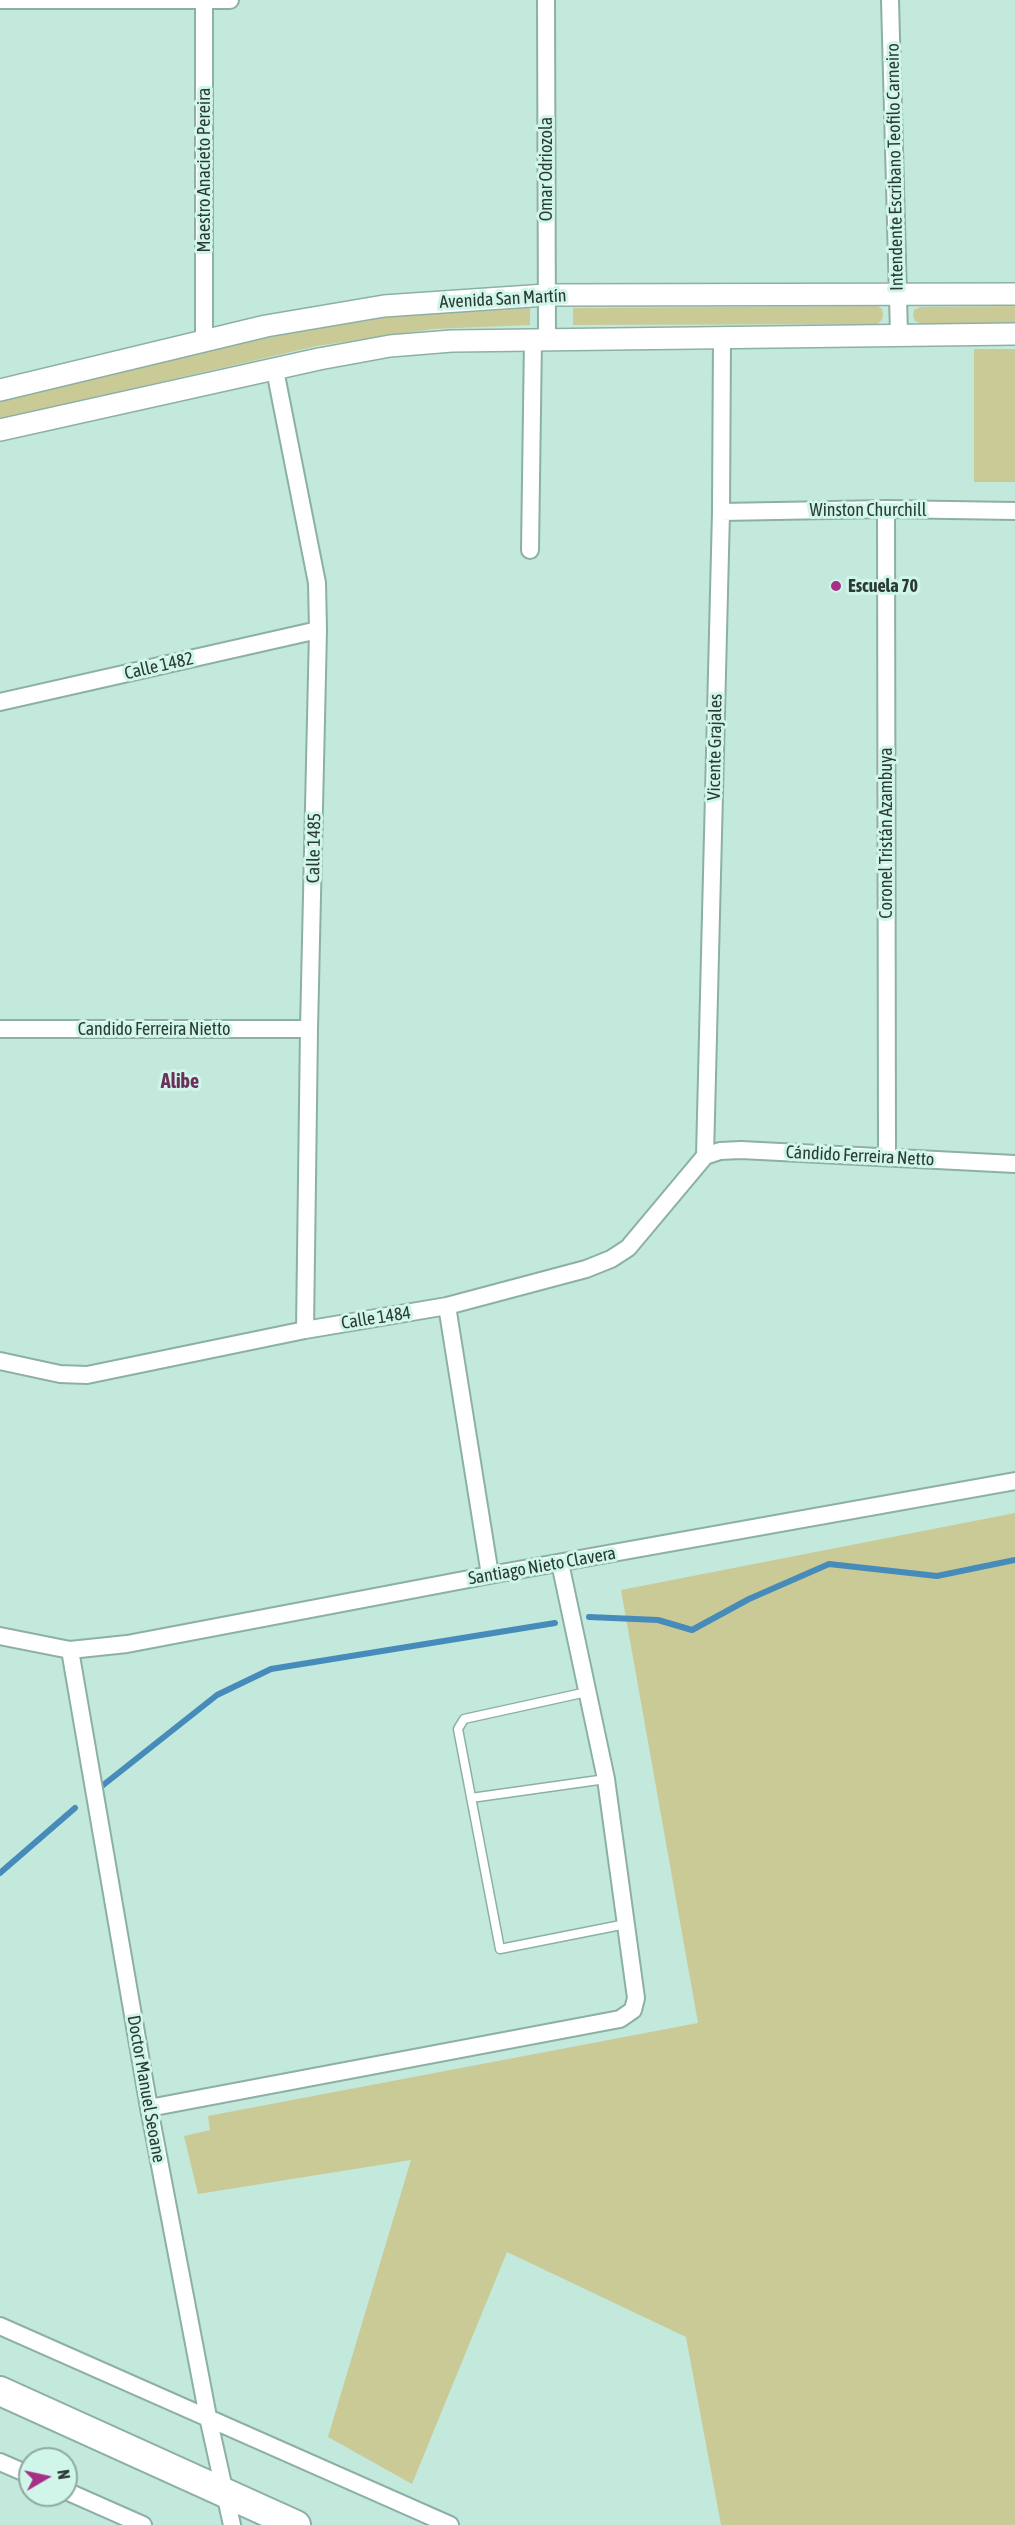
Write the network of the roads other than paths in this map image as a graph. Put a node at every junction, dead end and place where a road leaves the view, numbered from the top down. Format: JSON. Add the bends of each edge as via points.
{"nodes":[{"id":1,"x":0,"y":0,"type":"edge"},
{"id":2,"x":204,"y":0,"type":"edge"},
{"id":3,"x":230,"y":0,"type":"edge"},
{"id":4,"x":546,"y":0,"type":"edge"},
{"id":5,"x":891,"y":0,"type":"edge"},
{"id":6,"x":898,"y":294,"type":"junction"},
{"id":7,"x":1015,"y":294,"type":"edge"},
{"id":8,"x":546,"y":295,"type":"junction"},
{"id":9,"x":899,"y":334,"type":"junction"},
{"id":10,"x":1015,"y":334,"type":"edge"},
{"id":11,"x":540,"y":339,"type":"junction"},
{"id":12,"x":722,"y":339,"type":"junction"},
{"id":13,"x":204,"y":341,"type":"junction"},
{"id":14,"x":276,"y":370,"type":"junction"},
{"id":15,"x":0,"y":390,"type":"edge"},
{"id":16,"x":0,"y":430,"type":"edge"},
{"id":17,"x":886,"y":509,"type":"junction"},
{"id":18,"x":1015,"y":511,"type":"edge"},
{"id":19,"x":721,"y":512,"type":"junction"},
{"id":20,"x":530,"y":550,"type":"dead end"},
{"id":21,"x":318,"y":630,"type":"junction"},
{"id":22,"x":0,"y":702,"type":"edge"},
{"id":23,"x":0,"y":1029,"type":"edge"},
{"id":24,"x":309,"y":1029,"type":"junction"},
{"id":25,"x":705,"y":1156,"type":"junction"},
{"id":26,"x":887,"y":1157,"type":"junction"},
{"id":27,"x":1015,"y":1164,"type":"edge"},
{"id":28,"x":447,"y":1306,"type":"junction"},
{"id":29,"x":304,"y":1330,"type":"junction"},
{"id":30,"x":0,"y":1360,"type":"edge"},
{"id":31,"x":1015,"y":1481,"type":"edge"},
{"id":32,"x":560,"y":1563,"type":"junction"},
{"id":33,"x":490,"y":1575,"type":"junction"},
{"id":34,"x":0,"y":1636,"type":"edge"},
{"id":35,"x":70,"y":1650,"type":"junction"},
{"id":36,"x":587,"y":1692,"type":"junction"},
{"id":37,"x":606,"y":1779,"type":"junction"},
{"id":38,"x":471,"y":1798,"type":"junction"},
{"id":39,"x":626,"y":1924,"type":"junction"},
{"id":40,"x":149,"y":2108,"type":"junction"},
{"id":41,"x":0,"y":2325,"type":"edge"},
{"id":42,"x":0,"y":2391,"type":"edge"},
{"id":43,"x":208,"y":2417,"type":"junction"},
{"id":44,"x":0,"y":2462,"type":"edge"},
{"id":45,"x":18,"y":2470,"type":"edge"},
{"id":46,"x":225,"y":2493,"type":"junction"},
{"id":47,"x":78,"y":2497,"type":"edge"},
{"id":48,"x":143,"y":2525,"type":"edge"},
{"id":49,"x":232,"y":2525,"type":"edge"},
{"id":50,"x":296,"y":2525,"type":"edge"},
{"id":51,"x":450,"y":2525,"type":"edge"}],
"edges":[{"from":1,"to":2,"type":"street"},
{"from":2,"to":3,"type":"street"},
{"from":2,"to":13,"type":"street","name":"Maestro Anacieto Pereira"},
{"from":4,"to":8,"type":"street","name":"Omar Odriozola"},
{"from":5,"to":6,"type":"street","name":"Intendente Escribano Teofilo Carneiro"},
{"from":6,"to":7,"type":"street","name":"Avenida San Martín"},
{"from":6,"to":8,"type":"street","name":"Avenida San Martín"},
{"from":6,"to":9,"type":"street","name":"Intendente Escribano Teofilo Carneiro"},
{"from":8,"to":11,"type":"street","name":"Omar Odriozola"},
{"from":8,"to":13,"type":"street","name":"Avenida San Martín","via":[[384,306],[306,318]]},
{"from":9,"to":10,"type":"street"},
{"from":9,"to":12,"type":"street"},
{"from":11,"to":12,"type":"street"},
{"from":11,"to":14,"type":"street","via":[[390,346]]},
{"from":11,"to":20,"type":"street","name":"Omar Odriozola"},
{"from":12,"to":19,"type":"street","name":"Vicente Grajales"},
{"from":13,"to":15,"type":"street","name":"Avenida San Martín"},
{"from":14,"to":16,"type":"street"},
{"from":14,"to":21,"type":"street","name":"Calle 1485","via":[[316,575]]},
{"from":17,"to":18,"type":"street","name":"Winston Churchill"},
{"from":17,"to":19,"type":"street","name":"Winston Churchill"},
{"from":17,"to":26,"type":"street","name":"Coronel Tristán Azambuya"},
{"from":19,"to":25,"type":"street","name":"Vicente Grajales"},
{"from":21,"to":22,"type":"street","name":"Calle 1482"},
{"from":21,"to":24,"type":"street","name":"Calle 1485"},
{"from":23,"to":24,"type":"street","name":"Candido Ferreira Nietto"},
{"from":24,"to":29,"type":"street","name":"Calle 1485"},
{"from":25,"to":26,"type":"street","name":"Cándido Ferreira Netto","via":[[741,1150]]},
{"from":25,"to":28,"type":"street","name":"Calle 1484","via":[[628,1248],[611,1259]]},
{"from":26,"to":27,"type":"street","name":"Cándido Ferreira Netto"},
{"from":28,"to":29,"type":"street","name":"Calle 1484"},
{"from":28,"to":33,"type":"street"},
{"from":29,"to":30,"type":"street","name":"Calle 1484","via":[[87,1375],[60,1374]]},
{"from":31,"to":32,"type":"street","name":"Santiago Nieto Clavera"},
{"from":32,"to":33,"type":"street","name":"Santiago Nieto Clavera"},
{"from":32,"to":36,"type":"street"},
{"from":33,"to":35,"type":"street","name":"Santiago Nieto Clavera","via":[[127,1644]]},
{"from":34,"to":35,"type":"street","name":"Santiago Nieto Clavera"},
{"from":35,"to":40,"type":"street","name":"Doctor Manuel Seoane"},
{"from":36,"to":37,"type":"street"},
{"from":36,"to":38,"type":"lane","via":[[464,1719],[458,1730]]},
{"from":37,"to":38,"type":"lane"},
{"from":37,"to":39,"type":"street"},
{"from":38,"to":39,"type":"lane","via":[[500,1949]]},
{"from":39,"to":40,"type":"street","via":[[636,1998],[633,2010],[620,2019]]},
{"from":40,"to":43,"type":"street","name":"Doctor Manuel Seoane"},
{"from":41,"to":43,"type":"street"},
{"from":42,"to":46,"type":"highway"},
{"from":43,"to":46,"type":"street","name":"Doctor Manuel Seoane"},
{"from":43,"to":51,"type":"street"},
{"from":44,"to":45,"type":"street"},
{"from":46,"to":49,"type":"street","name":"Doctor Manuel Seoane"},
{"from":46,"to":50,"type":"highway"},
{"from":47,"to":48,"type":"street"}]}
